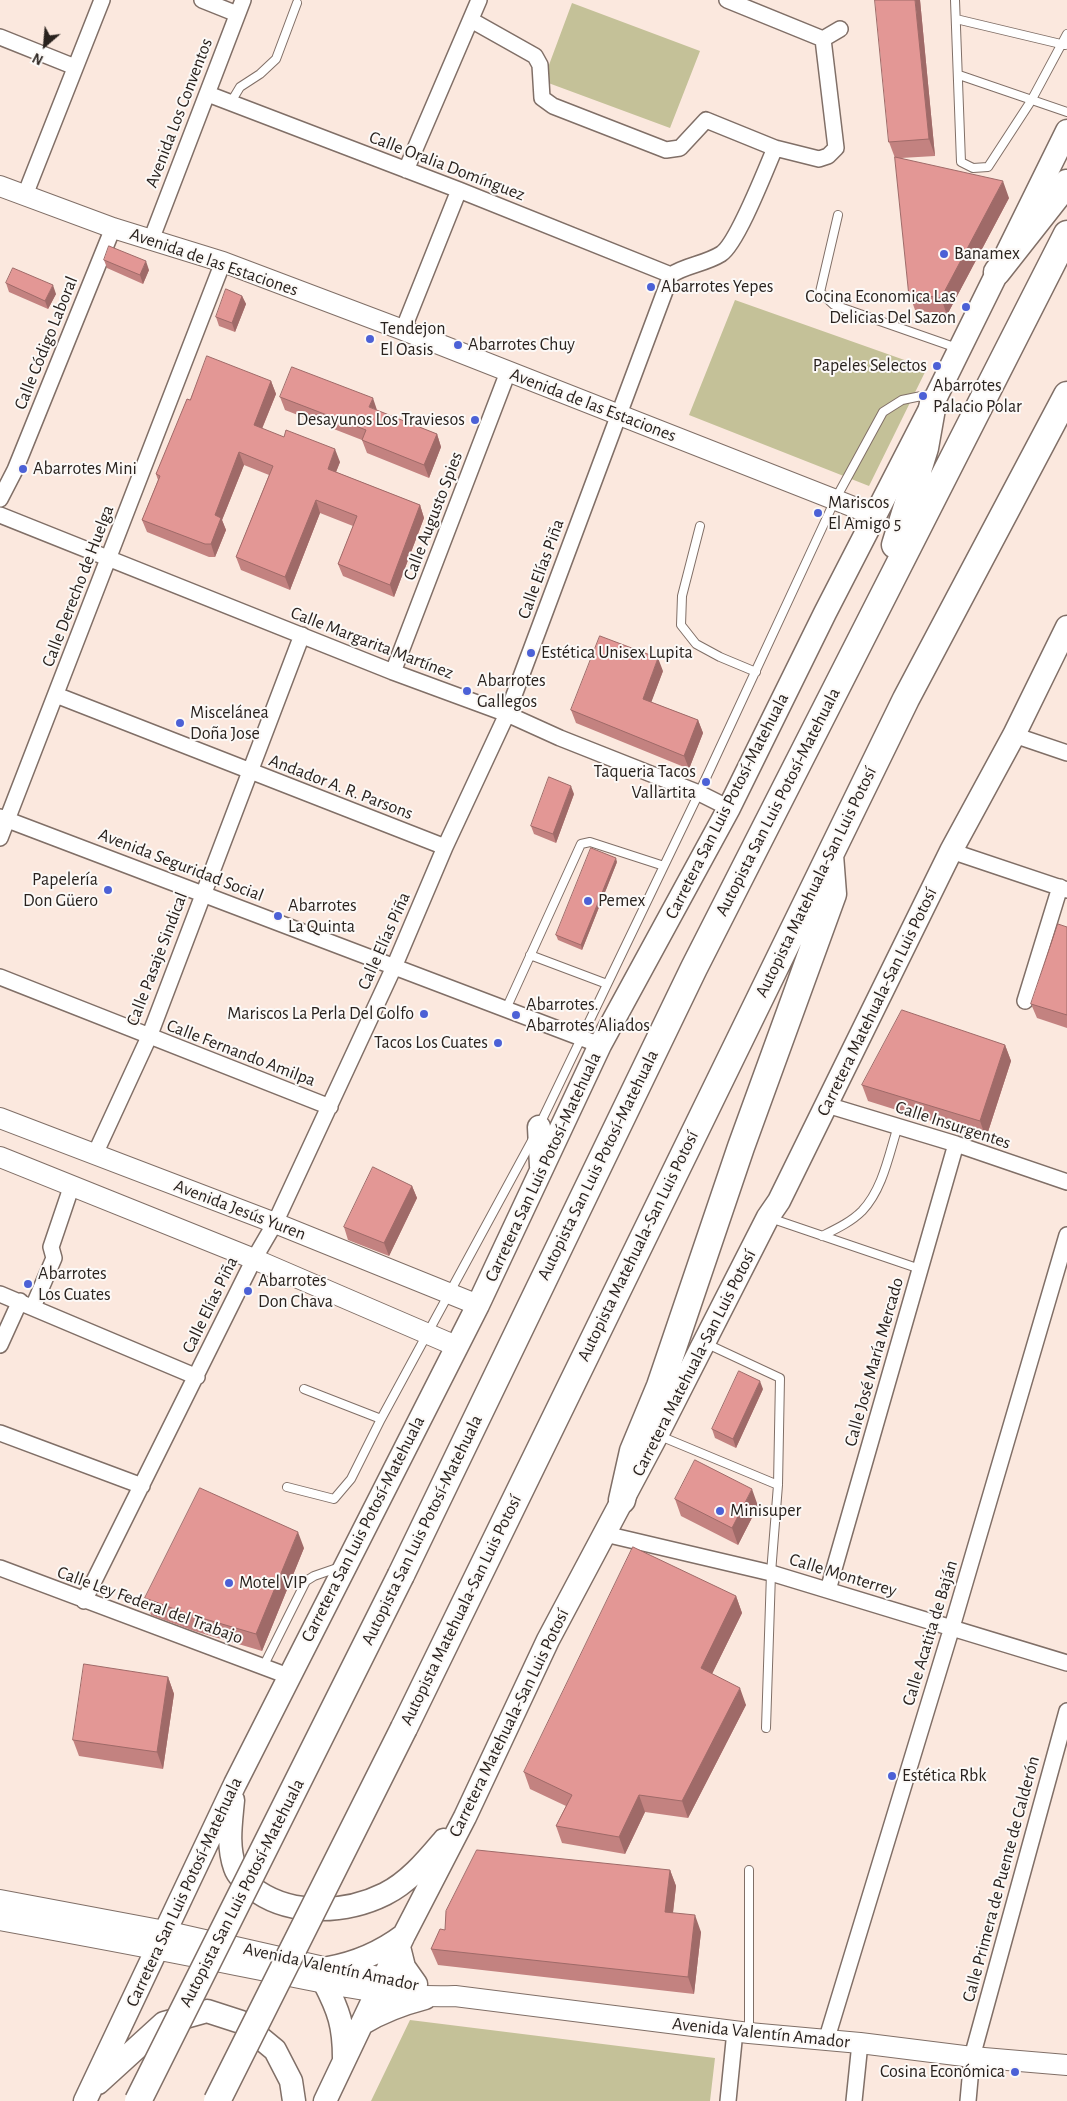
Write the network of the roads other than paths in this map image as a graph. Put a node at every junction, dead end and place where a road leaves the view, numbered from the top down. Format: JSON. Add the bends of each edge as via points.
{"nodes":[{"id":1,"x":102,"y":0,"type":"edge"},
{"id":2,"x":202,"y":0,"type":"edge"},
{"id":3,"x":243,"y":0,"type":"edge"},
{"id":4,"x":479,"y":0,"type":"edge"},
{"id":5,"x":727,"y":0,"type":"edge"},
{"id":6,"x":955,"y":0,"type":"edge"},
{"id":7,"x":297,"y":3,"type":"dead end"},
{"id":8,"x":237,"y":14,"type":"junction"},
{"id":9,"x":956,"y":19,"type":"junction"},
{"id":10,"x":471,"y":20,"type":"junction"},
{"id":11,"x":840,"y":29,"type":"dead end"},
{"id":12,"x":1067,"y":34,"type":"edge"},
{"id":13,"x":0,"y":37,"type":"edge"},
{"id":14,"x":823,"y":39,"type":"junction"},
{"id":15,"x":1065,"y":45,"type":"edge"},
{"id":16,"x":75,"y":67,"type":"junction"},
{"id":17,"x":958,"y":76,"type":"junction"},
{"id":18,"x":208,"y":94,"type":"junction"},
{"id":19,"x":1031,"y":101,"type":"junction"},
{"id":20,"x":231,"y":102,"type":"junction"},
{"id":21,"x":1067,"y":112,"type":"edge"},
{"id":22,"x":1067,"y":132,"type":"edge"},
{"id":23,"x":775,"y":148,"type":"junction"},
{"id":24,"x":406,"y":170,"type":"junction"},
{"id":25,"x":1067,"y":183,"type":"edge"},
{"id":26,"x":0,"y":186,"type":"edge"},
{"id":27,"x":459,"y":190,"type":"junction"},
{"id":28,"x":25,"y":194,"type":"junction"},
{"id":29,"x":838,"y":215,"type":"dead end"},
{"id":30,"x":113,"y":228,"type":"junction"},
{"id":31,"x":1067,"y":234,"type":"edge"},
{"id":32,"x":150,"y":240,"type":"junction"},
{"id":33,"x":223,"y":262,"type":"junction"},
{"id":34,"x":997,"y":272,"type":"junction"},
{"id":35,"x":671,"y":275,"type":"junction"},
{"id":36,"x":403,"y":330,"type":"junction"},
{"id":37,"x":959,"y":349,"type":"junction"},
{"id":38,"x":508,"y":372,"type":"junction"},
{"id":39,"x":1067,"y":395,"type":"edge"},
{"id":40,"x":936,"y":398,"type":"junction"},
{"id":41,"x":619,"y":415,"type":"junction"},
{"id":42,"x":1060,"y":415,"type":"edge"},
{"id":43,"x":0,"y":499,"type":"edge"},
{"id":44,"x":835,"y":500,"type":"junction"},
{"id":45,"x":0,"y":515,"type":"edge"},
{"id":46,"x":874,"y":515,"type":"junction"},
{"id":47,"x":700,"y":526,"type":"dead end"},
{"id":48,"x":108,"y":558,"type":"junction"},
{"id":49,"x":874,"y":613,"type":"junction"},
{"id":50,"x":1067,"y":627,"type":"edge"},
{"id":51,"x":302,"y":635,"type":"junction"},
{"id":52,"x":393,"y":672,"type":"junction"},
{"id":53,"x":756,"y":672,"type":"junction"},
{"id":54,"x":56,"y":695,"type":"junction"},
{"id":55,"x":507,"y":714,"type":"junction"},
{"id":56,"x":1014,"y":735,"type":"junction"},
{"id":57,"x":1067,"y":753,"type":"edge"},
{"id":58,"x":250,"y":771,"type":"junction"},
{"id":59,"x":699,"y":793,"type":"junction"},
{"id":60,"x":729,"y":808,"type":"junction"},
{"id":61,"x":4,"y":819,"type":"edge"},
{"id":62,"x":0,"y":838,"type":"edge"},
{"id":63,"x":445,"y":847,"type":"junction"},
{"id":64,"x":951,"y":851,"type":"junction"},
{"id":65,"x":830,"y":852,"type":"junction"},
{"id":66,"x":664,"y":866,"type":"junction"},
{"id":67,"x":1064,"y":888,"type":"edge"},
{"id":68,"x":202,"y":893,"type":"junction"},
{"id":69,"x":530,"y":955,"type":"junction"},
{"id":70,"x":394,"y":967,"type":"junction"},
{"id":71,"x":0,"y":977,"type":"edge"},
{"id":72,"x":607,"y":984,"type":"junction"},
{"id":73,"x":1025,"y":1001,"type":"dead end"},
{"id":74,"x":506,"y":1009,"type":"junction"},
{"id":75,"x":149,"y":1037,"type":"junction"},
{"id":76,"x":591,"y":1041,"type":"junction"},
{"id":77,"x":827,"y":1104,"type":"junction"},
{"id":78,"x":330,"y":1108,"type":"junction"},
{"id":79,"x":0,"y":1118,"type":"edge"},
{"id":80,"x":898,"y":1126,"type":"junction"},
{"id":81,"x":539,"y":1127,"type":"junction"},
{"id":82,"x":956,"y":1144,"type":"junction"},
{"id":83,"x":95,"y":1154,"type":"junction"},
{"id":84,"x":0,"y":1157,"type":"edge"},
{"id":85,"x":542,"y":1170,"type":"junction"},
{"id":86,"x":1067,"y":1182,"type":"edge"},
{"id":87,"x":72,"y":1185,"type":"junction"},
{"id":88,"x":768,"y":1217,"type":"junction"},
{"id":89,"x":275,"y":1223,"type":"junction"},
{"id":90,"x":1067,"y":1235,"type":"edge"},
{"id":91,"x":822,"y":1236,"type":"junction"},
{"id":92,"x":254,"y":1259,"type":"junction"},
{"id":93,"x":920,"y":1269,"type":"junction"},
{"id":94,"x":448,"y":1293,"type":"junction"},
{"id":95,"x":0,"y":1294,"type":"edge"},
{"id":96,"x":26,"y":1304,"type":"junction"},
{"id":97,"x":478,"y":1305,"type":"junction"},
{"id":98,"x":428,"y":1334,"type":"junction"},
{"id":99,"x":706,"y":1343,"type":"junction"},
{"id":100,"x":0,"y":1345,"type":"edge"},
{"id":101,"x":456,"y":1346,"type":"junction"},
{"id":102,"x":197,"y":1377,"type":"junction"},
{"id":103,"x":304,"y":1388,"type":"dead end"},
{"id":104,"x":381,"y":1419,"type":"junction"},
{"id":105,"x":0,"y":1433,"type":"edge"},
{"id":106,"x":657,"y":1435,"type":"junction"},
{"id":107,"x":778,"y":1485,"type":"junction"},
{"id":108,"x":142,"y":1486,"type":"junction"},
{"id":109,"x":287,"y":1488,"type":"dead end"},
{"id":110,"x":622,"y":1500,"type":"junction"},
{"id":111,"x":605,"y":1534,"type":"junction"},
{"id":112,"x":345,"y":1565,"type":"junction"},
{"id":113,"x":0,"y":1568,"type":"edge"},
{"id":114,"x":771,"y":1573,"type":"junction"},
{"id":115,"x":828,"y":1590,"type":"junction"},
{"id":116,"x":84,"y":1601,"type":"junction"},
{"id":117,"x":952,"y":1627,"type":"junction"},
{"id":118,"x":1067,"y":1662,"type":"edge"},
{"id":119,"x":263,"y":1667,"type":"junction"},
{"id":120,"x":288,"y":1676,"type":"junction"},
{"id":121,"x":1067,"y":1711,"type":"edge"},
{"id":122,"x":766,"y":1728,"type":"dead end"},
{"id":123,"x":235,"y":1784,"type":"junction"},
{"id":124,"x":465,"y":1817,"type":"junction"},
{"id":125,"x":749,"y":1870,"type":"dead end"},
{"id":126,"x":0,"y":1900,"type":"edge"},
{"id":127,"x":0,"y":1920,"type":"edge"},
{"id":128,"x":160,"y":1940,"type":"junction"},
{"id":129,"x":402,"y":1941,"type":"junction"},
{"id":130,"x":326,"y":1975,"type":"junction"},
{"id":131,"x":382,"y":1984,"type":"junction"},
{"id":132,"x":420,"y":1991,"type":"junction"},
{"id":133,"x":363,"y":2023,"type":"junction"},
{"id":134,"x":742,"y":2032,"type":"junction"},
{"id":135,"x":826,"y":2041,"type":"junction"},
{"id":136,"x":860,"y":2043,"type":"junction"},
{"id":137,"x":972,"y":2057,"type":"junction"},
{"id":138,"x":344,"y":2059,"type":"junction"},
{"id":139,"x":1067,"y":2065,"type":"edge"},
{"id":140,"x":88,"y":2096,"type":"edge"},
{"id":141,"x":138,"y":2101,"type":"edge"},
{"id":142,"x":216,"y":2101,"type":"edge"},
{"id":143,"x":294,"y":2101,"type":"edge"},
{"id":144,"x":325,"y":2101,"type":"edge"},
{"id":145,"x":728,"y":2101,"type":"edge"},
{"id":146,"x":854,"y":2101,"type":"edge"},
{"id":147,"x":968,"y":2101,"type":"edge"}],
"edges":[{"from":1,"to":16,"type":"street"},
{"from":2,"to":8,"type":"street"},
{"from":3,"to":8,"type":"street","name":"Avenida Los Conventos"},
{"from":4,"to":10,"type":"street"},
{"from":5,"to":14,"type":"street"},
{"from":6,"to":9,"type":"lane"},
{"from":7,"to":20,"type":"lane","via":[[276,59],[240,87]]},
{"from":8,"to":18,"type":"street","name":"Avenida Los Conventos"},
{"from":9,"to":15,"type":"lane"},
{"from":9,"to":17,"type":"lane"},
{"from":10,"to":23,"type":"street","via":[[535,56],[540,65],[542,98],[553,106],[666,150],[680,148],[706,120]]},
{"from":10,"to":24,"type":"street"},
{"from":11,"to":14,"type":"street"},
{"from":12,"to":15,"type":"lane"},
{"from":13,"to":16,"type":"street"},
{"from":14,"to":23,"type":"street","via":[[836,148],[819,159]]},
{"from":15,"to":19,"type":"lane"},
{"from":16,"to":28,"type":"street"},
{"from":17,"to":19,"type":"lane"},
{"from":17,"to":19,"type":"lane","via":[[961,162],[973,168],[988,167]]},
{"from":18,"to":20,"type":"street","name":"Calle Oralia Domínguez"},
{"from":18,"to":32,"type":"street","name":"Avenida Los Conventos"},
{"from":19,"to":21,"type":"lane"},
{"from":20,"to":24,"type":"street","name":"Calle Oralia Domínguez"},
{"from":22,"to":34,"type":"main road","name":"Carretera San Luis Potosí-Matehuala"},
{"from":23,"to":35,"type":"street","via":[[733,240],[722,254]]},
{"from":24,"to":27,"type":"street","name":"Calle Oralia Domínguez"},
{"from":25,"to":34,"type":"highway"},
{"from":26,"to":28,"type":"street","name":"Avenida de las Estaciones"},
{"from":27,"to":35,"type":"street","name":"Calle Oralia Domínguez"},
{"from":27,"to":36,"type":"street"},
{"from":28,"to":30,"type":"street","name":"Avenida de las Estaciones"},
{"from":29,"to":37,"type":"lane","via":[[820,292],[834,305]]},
{"from":30,"to":32,"type":"street","name":"Avenida de las Estaciones"},
{"from":30,"to":43,"type":"street","name":"Calle Código Laboral","via":[[15,470]]},
{"from":31,"to":49,"type":"highway","name":"Autopista San Luis Potosí-Matehuala"},
{"from":32,"to":33,"type":"street","name":"Avenida de las Estaciones"},
{"from":33,"to":36,"type":"street","name":"Avenida de las Estaciones"},
{"from":33,"to":48,"type":"street","name":"Calle Derecho de Huelga"},
{"from":34,"to":37,"type":"main road","name":"Carretera San Luis Potosí-Matehuala"},
{"from":35,"to":41,"type":"street","name":"Calle Elías Piña"},
{"from":36,"to":38,"type":"street","name":"Avenida de las Estaciones"},
{"from":37,"to":40,"type":"main road","name":"Carretera San Luis Potosí-Matehuala"},
{"from":38,"to":41,"type":"street","name":"Avenida de las Estaciones"},
{"from":38,"to":52,"type":"street","name":"Calle Augusto Spies"},
{"from":39,"to":42,"type":"highway","name":"Autopista Matehuala-San Luis Potosí"},
{"from":40,"to":44,"type":"lane","via":[[902,400],[883,412]]},
{"from":40,"to":46,"type":"main road","name":"Carretera San Luis Potosí-Matehuala"},
{"from":40,"to":49,"type":"highway","via":[[925,448]]},
{"from":41,"to":44,"type":"street","name":"Avenida de las Estaciones"},
{"from":41,"to":55,"type":"street","name":"Calle Elías Piña"},
{"from":42,"to":65,"type":"highway","name":"Autopista Matehuala-San Luis Potosí","via":[[906,699]]},
{"from":44,"to":46,"type":"street","name":"Avenida de las Estaciones"},
{"from":44,"to":53,"type":"lane"},
{"from":45,"to":48,"type":"street","name":"Calle Margarita Martínez"},
{"from":46,"to":60,"type":"main road","name":"Carretera San Luis Potosí-Matehuala"},
{"from":47,"to":53,"type":"lane","via":[[682,596],[681,625],[696,644]]},
{"from":48,"to":51,"type":"street","name":"Calle Margarita Martínez"},
{"from":48,"to":54,"type":"street","name":"Calle Derecho de Huelga"},
{"from":49,"to":141,"type":"highway","name":"Autopista San Luis Potosí-Matehuala","bridge":true,"via":[[694,968],[401,1574]]},
{"from":50,"to":56,"type":"main road","name":"Carretera Matehuala-San Luis Potosí"},
{"from":51,"to":52,"type":"street","name":"Calle Margarita Martínez"},
{"from":51,"to":58,"type":"street","name":"Calle Pasaje Sindical"},
{"from":52,"to":55,"type":"street","name":"Calle Margarita Martínez"},
{"from":53,"to":59,"type":"lane"},
{"from":54,"to":58,"type":"street","name":"Andador A. R. Parsons"},
{"from":54,"to":61,"type":"street","name":"Calle Derecho de Huelga"},
{"from":55,"to":59,"type":"street","name":"Calle Margarita Martínez"},
{"from":55,"to":63,"type":"street","name":"Calle Elías Piña"},
{"from":56,"to":57,"type":"street"},
{"from":56,"to":64,"type":"main road","name":"Carretera Matehuala-San Luis Potosí"},
{"from":58,"to":63,"type":"street","name":"Andador A. R. Parsons"},
{"from":58,"to":68,"type":"street","name":"Calle Pasaje Sindical"},
{"from":59,"to":60,"type":"street","name":"Calle Margarita Martínez"},
{"from":59,"to":66,"type":"lane"},
{"from":60,"to":76,"type":"main road","name":"Carretera San Luis Potosí-Matehuala"},
{"from":61,"to":62,"type":"street","name":"Calle Derecho de Huelga"},
{"from":61,"to":68,"type":"street","name":"Avenida Seguridad Social"},
{"from":63,"to":70,"type":"street","name":"Calle Elías Piña"},
{"from":64,"to":67,"type":"street"},
{"from":64,"to":77,"type":"main road","name":"Carretera Matehuala-San Luis Potosí"},
{"from":65,"to":110,"type":"highway","via":[[833,894],[741,1147],[660,1386],[633,1451]]},
{"from":65,"to":142,"type":"highway","name":"Autopista Matehuala-San Luis Potosí","bridge":true,"via":[[404,1728]]},
{"from":66,"to":69,"type":"lane","via":[[590,842],[581,844]]},
{"from":66,"to":72,"type":"lane"},
{"from":67,"to":73,"type":"street"},
{"from":68,"to":70,"type":"street","name":"Avenida Seguridad Social"},
{"from":68,"to":75,"type":"street","name":"Calle Pasaje Sindical"},
{"from":69,"to":72,"type":"lane"},
{"from":69,"to":74,"type":"lane"},
{"from":70,"to":74,"type":"street","name":"Avenida Seguridad Social"},
{"from":70,"to":78,"type":"street","name":"Calle Elías Piña"},
{"from":71,"to":75,"type":"street","name":"Calle Fernando Amilpa"},
{"from":72,"to":76,"type":"lane"},
{"from":74,"to":76,"type":"street","name":"Avenida Seguridad Social"},
{"from":75,"to":78,"type":"street","name":"Calle Fernando Amilpa"},
{"from":75,"to":83,"type":"street","name":"Calle Pasaje Sindical"},
{"from":76,"to":81,"type":"lane"},
{"from":76,"to":85,"type":"main road","name":"Carretera San Luis Potosí-Matehuala"},
{"from":77,"to":80,"type":"street","name":"Calle Insurgentes"},
{"from":77,"to":88,"type":"main road","name":"Carretera Matehuala-San Luis Potosí"},
{"from":78,"to":89,"type":"street","name":"Calle Elías Piña"},
{"from":79,"to":83,"type":"street","name":"Avenida Jesús Yuren"},
{"from":80,"to":82,"type":"street","name":"Calle Insurgentes"},
{"from":80,"to":91,"type":"lane","via":[[877,1190],[862,1212]]},
{"from":81,"to":85,"type":"main road"},
{"from":81,"to":94,"type":"lane"},
{"from":82,"to":86,"type":"street","name":"Calle Insurgentes"},
{"from":82,"to":93,"type":"street","name":"Calle José María Mercado"},
{"from":83,"to":89,"type":"street","name":"Avenida Jesús Yuren"},
{"from":84,"to":87,"type":"street"},
{"from":85,"to":97,"type":"main road","name":"Carretera San Luis Potosí-Matehuala"},
{"from":87,"to":92,"type":"street"},
{"from":87,"to":96,"type":"street","via":[[51,1247],[54,1258]]},
{"from":88,"to":91,"type":"lane"},
{"from":88,"to":99,"type":"main road","name":"Carretera Matehuala-San Luis Potosí"},
{"from":89,"to":92,"type":"street","name":"Calle Elías Piña"},
{"from":89,"to":94,"type":"street","name":"Avenida Jesús Yuren"},
{"from":90,"to":117,"type":"street","name":"Calle Acatita de Baján"},
{"from":91,"to":93,"type":"lane"},
{"from":92,"to":98,"type":"street"},
{"from":92,"to":102,"type":"street","name":"Calle Elías Piña"},
{"from":93,"to":115,"type":"street","name":"Calle José María Mercado"},
{"from":94,"to":97,"type":"street","name":"Avenida Jesús Yuren"},
{"from":94,"to":98,"type":"lane"},
{"from":95,"to":96,"type":"street"},
{"from":96,"to":100,"type":"street"},
{"from":96,"to":102,"type":"street"},
{"from":97,"to":101,"type":"main road","name":"Carretera San Luis Potosí-Matehuala"},
{"from":98,"to":101,"type":"street"},
{"from":98,"to":104,"type":"lane"},
{"from":99,"to":106,"type":"main road","name":"Carretera Matehuala-San Luis Potosí"},
{"from":99,"to":107,"type":"lane","via":[[780,1378]]},
{"from":101,"to":112,"type":"main road","name":"Carretera San Luis Potosí-Matehuala"},
{"from":102,"to":108,"type":"street","name":"Calle Elías Piña"},
{"from":103,"to":104,"type":"lane"},
{"from":104,"to":109,"type":"lane","via":[[351,1479],[334,1499]]},
{"from":105,"to":108,"type":"street"},
{"from":106,"to":107,"type":"lane"},
{"from":106,"to":110,"type":"main road","name":"Carretera Matehuala-San Luis Potosí"},
{"from":107,"to":114,"type":"lane"},
{"from":108,"to":116,"type":"street","name":"Calle Elías Piña"},
{"from":110,"to":111,"type":"main road","name":"Carretera Matehuala-San Luis Potosí"},
{"from":111,"to":114,"type":"street","name":"Calle Monterrey"},
{"from":111,"to":124,"type":"main road","name":"Carretera Matehuala-San Luis Potosí","via":[[548,1640]]},
{"from":112,"to":119,"type":"lane","via":[[306,1581]]},
{"from":112,"to":120,"type":"main road","name":"Carretera San Luis Potosí-Matehuala"},
{"from":113,"to":116,"type":"street","name":"Calle Ley Federal del Trabajo"},
{"from":114,"to":115,"type":"street","name":"Calle Monterrey"},
{"from":114,"to":122,"type":"lane"},
{"from":115,"to":117,"type":"street","name":"Calle Monterrey"},
{"from":116,"to":119,"type":"street","name":"Calle Ley Federal del Trabajo"},
{"from":117,"to":118,"type":"street","name":"Calle Monterrey"},
{"from":117,"to":135,"type":"street","name":"Calle Acatita de Baján"},
{"from":119,"to":120,"type":"street","name":"Calle Ley Federal del Trabajo"},
{"from":120,"to":123,"type":"main road","name":"Carretera San Luis Potosí-Matehuala"},
{"from":121,"to":137,"type":"street","name":"Calle Primera de Puente de Calderón"},
{"from":123,"to":124,"type":"main road","via":[[229,1843],[235,1869],[249,1886],[262,1895],[294,1907],[340,1907],[385,1894],[408,1879]]},
{"from":123,"to":128,"type":"main road","name":"Carretera San Luis Potosí-Matehuala"},
{"from":124,"to":129,"type":"main road","name":"Carretera Matehuala-San Luis Potosí"},
{"from":125,"to":134,"type":"lane","via":[[750,2003]]},
{"from":126,"to":128,"type":"street","name":"Avenida Valentín Amador"},
{"from":127,"to":128,"type":"street","name":"Avenida Valentín Amador"},
{"from":128,"to":130,"type":"street","name":"Avenida Valentín Amador"},
{"from":128,"to":140,"type":"main road","name":"Carretera San Luis Potosí-Matehuala"},
{"from":129,"to":130,"type":"main road"},
{"from":129,"to":131,"type":"main road","name":"Carretera Matehuala-San Luis Potosí"},
{"from":129,"to":132,"type":"main road","via":[[404,1967]]},
{"from":130,"to":131,"type":"street","name":"Avenida Valentín Amador"},
{"from":130,"to":138,"type":"main road","via":[[344,2032]]},
{"from":131,"to":132,"type":"street","name":"Avenida Valentín Amador"},
{"from":131,"to":133,"type":"main road","name":"Carretera Matehuala-San Luis Potosí"},
{"from":132,"to":133,"type":"main road"},
{"from":132,"to":134,"type":"street","name":"Avenida Valentín Amador"},
{"from":133,"to":138,"type":"main road","name":"Carretera Matehuala-San Luis Potosí"},
{"from":134,"to":135,"type":"street","name":"Avenida Valentín Amador"},
{"from":134,"to":145,"type":"street"},
{"from":135,"to":136,"type":"street","name":"Avenida Valentín Amador"},
{"from":136,"to":137,"type":"street","name":"Avenida Valentín Amador"},
{"from":136,"to":146,"type":"street"},
{"from":137,"to":139,"type":"street","name":"Avenida Valentín Amador"},
{"from":137,"to":147,"type":"street","name":"Calle Primera de Puente de Calderón"},
{"from":138,"to":144,"type":"main road","name":"Carretera Matehuala-San Luis Potosí"},
{"from":140,"to":143,"type":"main road","via":[[164,2023],[207,2011],[241,2022],[276,2050],[291,2081]]}]}
